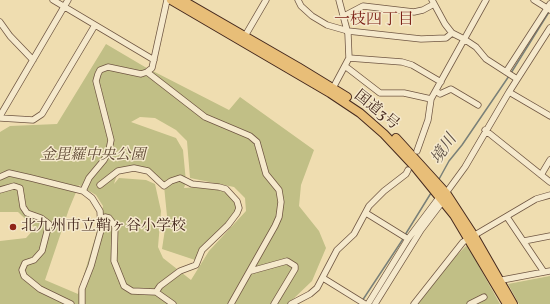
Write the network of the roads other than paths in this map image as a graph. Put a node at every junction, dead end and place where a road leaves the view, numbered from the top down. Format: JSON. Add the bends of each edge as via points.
{"nodes":[{"id":1,"x":53,"y":0,"type":"edge"},
{"id":2,"x":68,"y":0,"type":"edge"},
{"id":3,"x":167,"y":0,"type":"edge"},
{"id":4,"x":171,"y":0,"type":"edge"},
{"id":5,"x":182,"y":0,"type":"edge"},
{"id":6,"x":266,"y":0,"type":"edge"},
{"id":7,"x":298,"y":0,"type":"edge"},
{"id":8,"x":339,"y":0,"type":"edge"},
{"id":9,"x":486,"y":0,"type":"edge"},
{"id":10,"x":534,"y":0,"type":"edge"},
{"id":11,"x":433,"y":2,"type":"edge"},
{"id":12,"x":64,"y":7,"type":"junction"},
{"id":13,"x":549,"y":8,"type":"edge"},
{"id":14,"x":344,"y":16,"type":"junction"},
{"id":15,"x":0,"y":22,"type":"edge"},
{"id":16,"x":95,"y":25,"type":"junction"},
{"id":17,"x":550,"y":28,"type":"edge"},
{"id":18,"x":348,"y":31,"type":"junction"},
{"id":19,"x":452,"y":33,"type":"junction"},
{"id":20,"x":245,"y":36,"type":"junction"},
{"id":21,"x":464,"y":39,"type":"junction"},
{"id":22,"x":348,"y":58,"type":"junction"},
{"id":23,"x":33,"y":60,"type":"junction"},
{"id":24,"x":154,"y":60,"type":"junction"},
{"id":25,"x":345,"y":66,"type":"junction"},
{"id":26,"x":147,"y":72,"type":"junction"},
{"id":27,"x":506,"y":72,"type":"junction"},
{"id":28,"x":517,"y":79,"type":"junction"},
{"id":29,"x":441,"y":82,"type":"junction"},
{"id":30,"x":333,"y":88,"type":"junction"},
{"id":31,"x":436,"y":91,"type":"junction"},
{"id":32,"x":509,"y":92,"type":"junction"},
{"id":33,"x":432,"y":99,"type":"junction"},
{"id":34,"x":478,"y":105,"type":"dead end"},
{"id":35,"x":550,"y":116,"type":"edge"},
{"id":36,"x":0,"y":117,"type":"edge"},
{"id":37,"x":485,"y":130,"type":"junction"},
{"id":38,"x":417,"y":151,"type":"dead end"},
{"id":39,"x":550,"y":160,"type":"edge"},
{"id":40,"x":408,"y":170,"type":"dead end"},
{"id":41,"x":542,"y":175,"type":"junction"},
{"id":42,"x":0,"y":177,"type":"edge"},
{"id":43,"x":550,"y":182,"type":"edge"},
{"id":44,"x":100,"y":185,"type":"dead end"},
{"id":45,"x":0,"y":190,"type":"edge"},
{"id":46,"x":83,"y":192,"type":"junction"},
{"id":47,"x":550,"y":195,"type":"edge"},
{"id":48,"x":443,"y":197,"type":"junction"},
{"id":49,"x":366,"y":213,"type":"junction"},
{"id":50,"x":507,"y":216,"type":"junction"},
{"id":51,"x":100,"y":220,"type":"junction"},
{"id":52,"x":550,"y":236,"type":"edge"},
{"id":53,"x":472,"y":237,"type":"junction"},
{"id":54,"x":408,"y":239,"type":"junction"},
{"id":55,"x":524,"y":242,"type":"junction"},
{"id":56,"x":251,"y":270,"type":"junction"},
{"id":57,"x":547,"y":272,"type":"edge"},
{"id":58,"x":323,"y":278,"type":"junction"},
{"id":59,"x":497,"y":281,"type":"junction"},
{"id":60,"x":156,"y":292,"type":"junction"},
{"id":61,"x":484,"y":297,"type":"dead end"},
{"id":62,"x":64,"y":303,"type":"edge"},
{"id":63,"x":71,"y":304,"type":"edge"},
{"id":64,"x":82,"y":304,"type":"edge"},
{"id":65,"x":173,"y":304,"type":"edge"},
{"id":66,"x":231,"y":304,"type":"edge"},
{"id":67,"x":274,"y":304,"type":"edge"},
{"id":68,"x":291,"y":304,"type":"edge"},
{"id":69,"x":365,"y":304,"type":"edge"},
{"id":70,"x":368,"y":304,"type":"edge"},
{"id":71,"x":375,"y":304,"type":"edge"},
{"id":72,"x":414,"y":304,"type":"edge"},
{"id":73,"x":470,"y":304,"type":"edge"},
{"id":74,"x":507,"y":304,"type":"edge"},
{"id":75,"x":513,"y":304,"type":"edge"}],
"edges":[{"from":1,"to":12,"type":"street"},
{"from":2,"to":12,"type":"street"},
{"from":3,"to":24,"type":"street"},
{"from":4,"to":48,"type":"highway","name":"国道3号","via":[[350,106],[394,144]]},
{"from":5,"to":20,"type":"highway","name":"国道3号"},
{"from":6,"to":20,"type":"street"},
{"from":7,"to":18,"type":"street","via":[[312,16],[327,25]]},
{"from":8,"to":14,"type":"street"},
{"from":9,"to":21,"type":"street"},
{"from":10,"to":13,"type":"street"},
{"from":11,"to":14,"type":"street","via":[[423,10],[414,12],[363,6]]},
{"from":11,"to":19,"type":"street"},
{"from":12,"to":16,"type":"street"},
{"from":12,"to":23,"type":"street"},
{"from":13,"to":27,"type":"street"},
{"from":14,"to":18,"type":"street"},
{"from":15,"to":23,"type":"street"},
{"from":16,"to":24,"type":"street"},
{"from":16,"to":36,"type":"street","via":[[42,114],[33,120]]},
{"from":17,"to":28,"type":"street"},
{"from":18,"to":19,"type":"street","via":[[421,40],[446,38]]},
{"from":18,"to":22,"type":"street"},
{"from":19,"to":21,"type":"street"},
{"from":20,"to":30,"type":"highway","name":"国道3号"},
{"from":21,"to":27,"type":"street","via":[[476,47],[486,59]]},
{"from":21,"to":29,"type":"street"},
{"from":22,"to":25,"type":"street"},
{"from":22,"to":29,"type":"street","via":[[402,62]]},
{"from":23,"to":36,"type":"street"},
{"from":24,"to":26,"type":"street","via":[[152,68]]},
{"from":25,"to":30,"type":"street"},
{"from":25,"to":33,"type":"street","via":[[380,93],[404,93]]},
{"from":26,"to":46,"type":"street","via":[[141,74],[108,67],[100,70],[96,81],[111,140],[104,160],[89,178]]},
{"from":26,"to":56,"type":"street","via":[[205,117],[250,136],[257,142],[266,174],[279,190],[281,202],[279,217]]},
{"from":27,"to":28,"type":"street"},
{"from":28,"to":32,"type":"street"},
{"from":29,"to":31,"type":"street"},
{"from":30,"to":48,"type":"highway","name":"国道3号","via":[[357,104],[395,137]]},
{"from":31,"to":33,"type":"street"},
{"from":31,"to":34,"type":"street","via":[[440,94],[451,89]]},
{"from":32,"to":35,"type":"street"},
{"from":32,"to":37,"type":"street"},
{"from":33,"to":38,"type":"street"},
{"from":37,"to":41,"type":"street"},
{"from":37,"to":48,"type":"street","via":[[465,167]]},
{"from":39,"to":41,"type":"street"},
{"from":40,"to":49,"type":"street","via":[[369,206]]},
{"from":41,"to":43,"type":"street"},
{"from":42,"to":46,"type":"street","via":[[9,173]]},
{"from":44,"to":60,"type":"street","via":[[118,171],[134,168],[148,171],[164,186],[171,180],[180,178],[192,184],[226,189],[237,201],[237,213],[202,250],[196,265],[180,271]]},
{"from":45,"to":62,"type":"street","via":[[14,186],[20,188],[23,207],[27,213],[42,218],[49,224],[42,251],[34,260],[25,263],[22,270],[30,283]]},
{"from":46,"to":51,"type":"street","via":[[96,204],[100,211]]},
{"from":47,"to":50,"type":"street","via":[[536,199]]},
{"from":48,"to":53,"type":"highway","name":"国道3号"},
{"from":48,"to":54,"type":"street"},
{"from":48,"to":71,"type":"street"},
{"from":49,"to":54,"type":"street"},
{"from":49,"to":58,"type":"street","via":[[354,234],[337,250]]},
{"from":50,"to":53,"type":"street"},
{"from":50,"to":55,"type":"street"},
{"from":51,"to":60,"type":"street","via":[[109,218],[115,226],[114,261],[124,286],[132,291]]},
{"from":51,"to":64,"type":"street","via":[[98,242],[80,291]]},
{"from":52,"to":55,"type":"street"},
{"from":53,"to":59,"type":"highway","name":"国道3号"},
{"from":53,"to":72,"type":"street","via":[[463,242]]},
{"from":54,"to":70,"type":"street"},
{"from":55,"to":57,"type":"street"},
{"from":56,"to":66,"type":"street"},
{"from":56,"to":67,"type":"street","via":[[287,261],[295,266],[296,269]]},
{"from":57,"to":59,"type":"street"},
{"from":58,"to":68,"type":"street","via":[[310,294]]},
{"from":58,"to":69,"type":"street"},
{"from":59,"to":74,"type":"highway","name":"国道3号"},
{"from":59,"to":75,"type":"highway","name":"国道3号"},
{"from":60,"to":65,"type":"street"},
{"from":61,"to":73,"type":"street"},
{"from":62,"to":63,"type":"street"}]}
